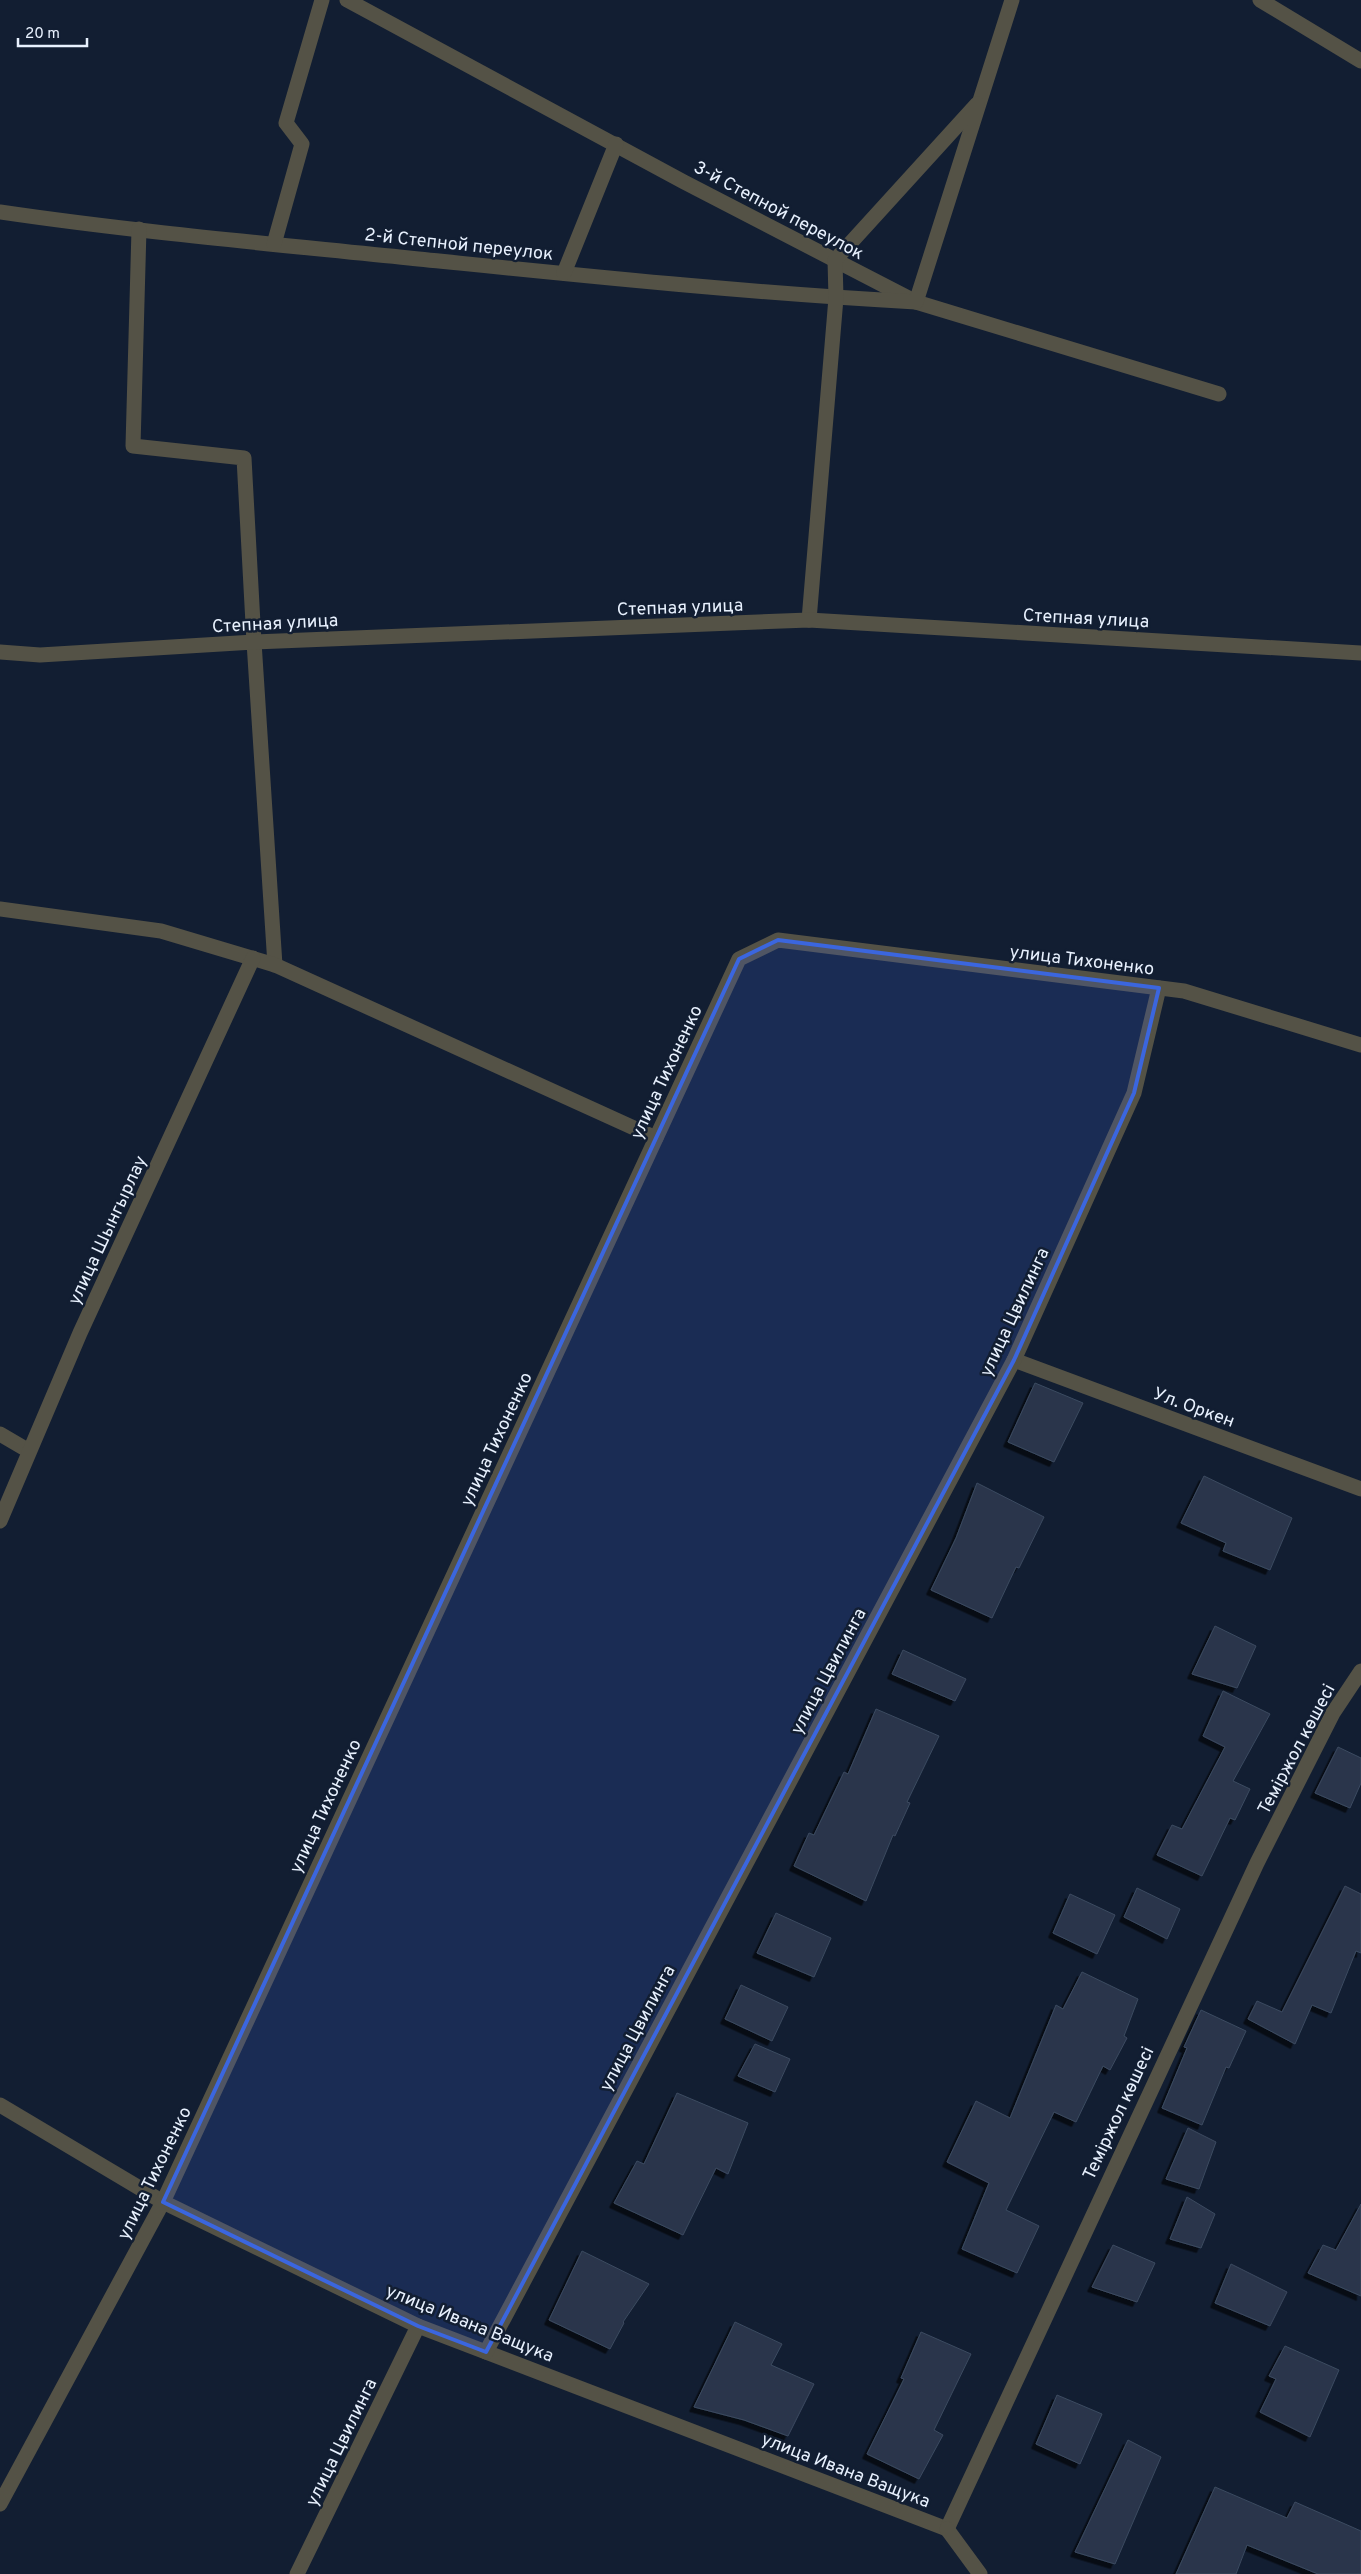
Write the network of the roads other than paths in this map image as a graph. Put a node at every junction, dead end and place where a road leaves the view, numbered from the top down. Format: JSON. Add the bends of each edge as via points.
{"nodes":[{"id":1,"x":322,"y":0,"type":"edge"},
{"id":2,"x":347,"y":0,"type":"edge"},
{"id":3,"x":1012,"y":0,"type":"edge"},
{"id":4,"x":1260,"y":0,"type":"edge"},
{"id":5,"x":1361,"y":61,"type":"edge"},
{"id":6,"x":981,"y":99,"type":"junction"},
{"id":7,"x":616,"y":144,"type":"junction"},
{"id":8,"x":0,"y":212,"type":"edge"},
{"id":9,"x":139,"y":229,"type":"junction"},
{"id":10,"x":274,"y":244,"type":"junction"},
{"id":11,"x":835,"y":260,"type":"junction"},
{"id":12,"x":564,"y":273,"type":"junction"},
{"id":13,"x":836,"y":298,"type":"junction"},
{"id":14,"x":916,"y":302,"type":"junction"},
{"id":15,"x":1219,"y":394,"type":"dead end"},
{"id":16,"x":809,"y":620,"type":"junction"},
{"id":17,"x":254,"y":642,"type":"junction"},
{"id":18,"x":0,"y":652,"type":"edge"},
{"id":19,"x":1361,"y":653,"type":"edge"},
{"id":20,"x":0,"y":909,"type":"edge"},
{"id":21,"x":253,"y":958,"type":"junction"},
{"id":22,"x":276,"y":965,"type":"junction"},
{"id":23,"x":1158,"y":988,"type":"junction"},
{"id":24,"x":1361,"y":1045,"type":"edge"},
{"id":25,"x":656,"y":1138,"type":"junction"},
{"id":26,"x":1014,"y":1360,"type":"junction"},
{"id":27,"x":0,"y":1434,"type":"edge"},
{"id":28,"x":30,"y":1451,"type":"junction"},
{"id":29,"x":1361,"y":1489,"type":"edge"},
{"id":30,"x":0,"y":1521,"type":"edge"},
{"id":31,"x":1361,"y":1671,"type":"edge"},
{"id":32,"x":0,"y":2105,"type":"edge"},
{"id":33,"x":162,"y":2202,"type":"junction"},
{"id":34,"x":418,"y":2326,"type":"junction"},
{"id":35,"x":486,"y":2352,"type":"junction"},
{"id":36,"x":0,"y":2504,"type":"edge"},
{"id":37,"x":947,"y":2529,"type":"junction"},
{"id":38,"x":298,"y":2574,"type":"edge"},
{"id":39,"x":980,"y":2574,"type":"edge"}],
"edges":[{"from":1,"to":10,"type":"street","via":[[286,123],[302,144]]},
{"from":2,"to":7,"type":"street","name":"3-й Степной переулок"},
{"from":3,"to":6,"type":"street"},
{"from":4,"to":5,"type":"street"},
{"from":6,"to":11,"type":"street"},
{"from":6,"to":14,"type":"street"},
{"from":7,"to":11,"type":"street","name":"3-й Степной переулок"},
{"from":7,"to":12,"type":"street"},
{"from":8,"to":9,"type":"street","name":"2-й Степной переулок"},
{"from":9,"to":10,"type":"street","name":"2-й Степной переулок"},
{"from":9,"to":17,"type":"street","via":[[133,446],[244,458]]},
{"from":10,"to":12,"type":"street","name":"2-й Степной переулок"},
{"from":11,"to":13,"type":"street"},
{"from":11,"to":14,"type":"street","name":"3-й Степной переулок"},
{"from":12,"to":13,"type":"street","name":"2-й Степной переулок"},
{"from":13,"to":14,"type":"street","name":"2-й Степной переулок"},
{"from":13,"to":16,"type":"street"},
{"from":14,"to":15,"type":"street","name":"3-й Степной переулок"},
{"from":16,"to":17,"type":"street","name":"Степная улица"},
{"from":16,"to":19,"type":"street","name":"Степная улица"},
{"from":17,"to":18,"type":"street","name":"Степная улица","via":[[40,654]]},
{"from":17,"to":22,"type":"street"},
{"from":20,"to":21,"type":"street","via":[[161,931]]},
{"from":21,"to":22,"type":"street"},
{"from":21,"to":28,"type":"street","name":"улица Шынгырлау","via":[[80,1333]]},
{"from":22,"to":25,"type":"street"},
{"from":23,"to":24,"type":"street","name":"улица Тихоненко","via":[[1184,992]]},
{"from":23,"to":25,"type":"street","name":"улица Тихоненко","via":[[778,940],[740,959]]},
{"from":23,"to":26,"type":"street","name":"улица Цвилинга","via":[[1134,1093]]},
{"from":25,"to":33,"type":"street","name":"улица Тихоненко"},
{"from":26,"to":29,"type":"street","name":"Ул. Оркен"},
{"from":26,"to":35,"type":"street","name":"улица Цвилинга"},
{"from":27,"to":28,"type":"street"},
{"from":28,"to":30,"type":"street","name":"улица Шынгырлау"},
{"from":31,"to":37,"type":"street","name":"Теміржол көшесі","via":[[1332,1713],[1257,1863]]},
{"from":32,"to":33,"type":"street","name":"улица Ивана Ващука"},
{"from":33,"to":34,"type":"street","name":"улица Ивана Ващука"},
{"from":33,"to":36,"type":"street","name":"улица Тихоненко"},
{"from":34,"to":35,"type":"street","name":"улица Ивана Ващука"},
{"from":34,"to":38,"type":"street","name":"улица Цвилинга"},
{"from":35,"to":37,"type":"street","name":"улица Ивана Ващука"},
{"from":37,"to":39,"type":"street"}]}
